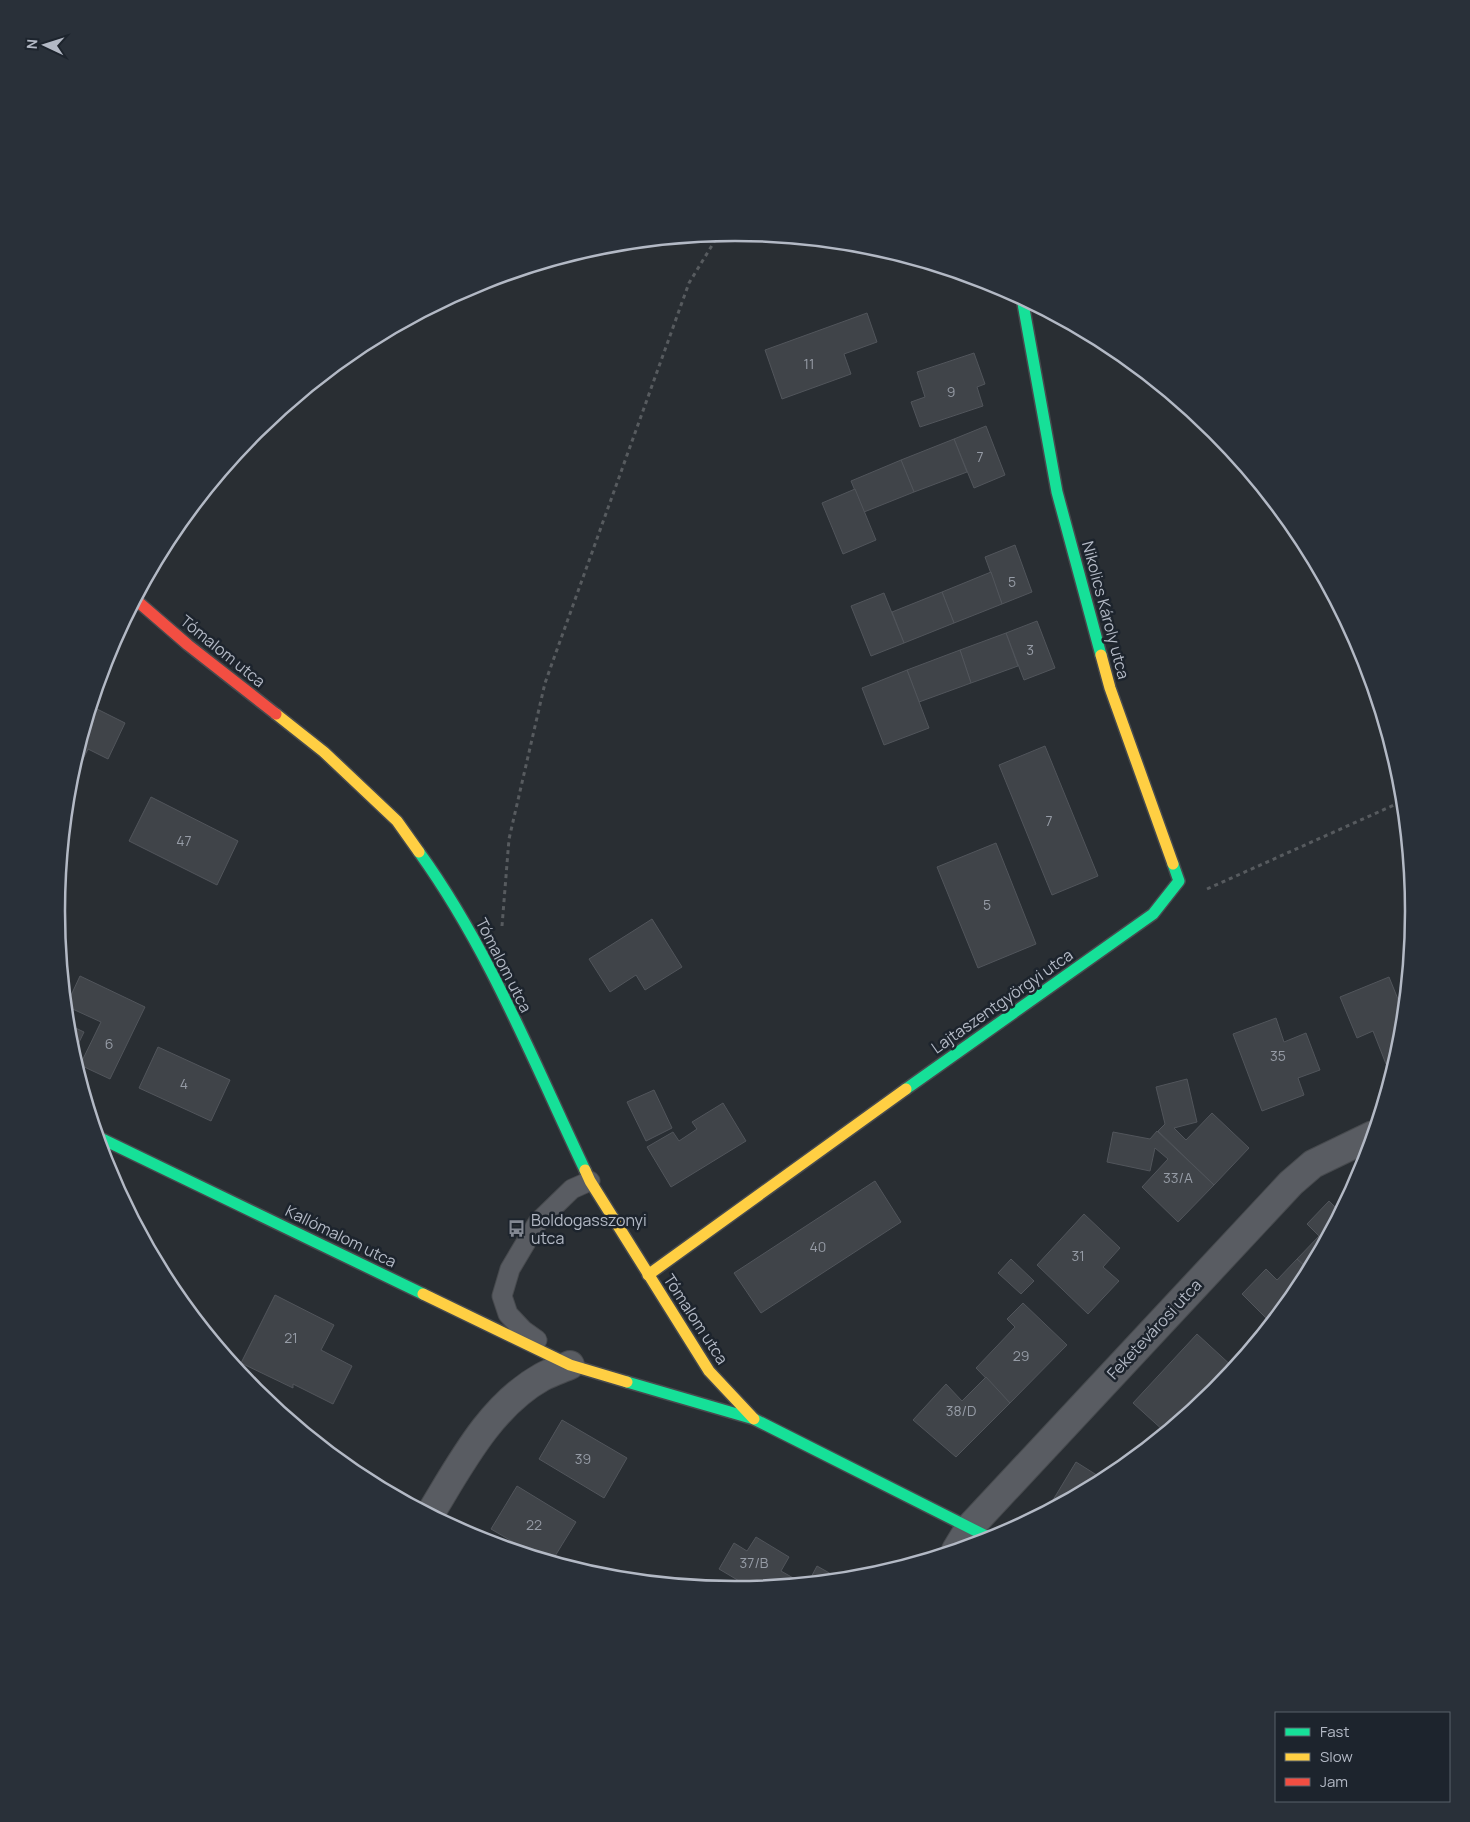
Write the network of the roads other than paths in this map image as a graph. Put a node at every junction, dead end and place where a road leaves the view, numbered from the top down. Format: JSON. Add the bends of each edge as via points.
{"nodes":[{"id":1,"x":1024,"y":307,"type":"edge"},
{"id":2,"x":140,"y":604,"type":"edge"},
{"id":3,"x":1153,"y":914,"type":"joint"},
{"id":4,"x":1364,"y":1139,"type":"edge"},
{"id":5,"x":107,"y":1141,"type":"edge"},
{"id":6,"x":590,"y":1181,"type":"junction"},
{"id":7,"x":648,"y":1276,"type":"junction"},
{"id":8,"x":570,"y":1365,"type":"junction"},
{"id":9,"x":754,"y":1418,"type":"junction"},
{"id":10,"x":433,"y":1509,"type":"edge"},
{"id":11,"x":981,"y":1533,"type":"edge"}],
"edges":[{"from":1,"to":3,"type":"street","name":"Nikolics Károly utca","via":[[1057,492],[1110,688],[1179,881]]},
{"from":2,"to":6,"type":"street","name":"Tómalom utca","via":[[324,752],[396,821],[432,870],[476,944]]},
{"from":3,"to":7,"type":"street","name":"Lajtaszentgyörgyi utca"},
{"from":4,"to":11,"type":"street","name":"Feketevárosi utca","via":[[1313,1164],[1291,1183]]},
{"from":5,"to":8,"type":"street","name":"Kallómalom utca"},
{"from":6,"to":7,"type":"street","name":"Tómalom utca"},
{"from":6,"to":8,"type":"lane","via":[[572,1190],[538,1222],[510,1270],[502,1296],[508,1314],[523,1330]]},
{"from":7,"to":9,"type":"street","name":"Tómalom utca","via":[[709,1371]]},
{"from":8,"to":9,"type":"street","name":"Tómalom utca"},
{"from":8,"to":10,"type":"street","via":[[542,1377],[515,1397],[486,1426]]},
{"from":9,"to":11,"type":"street","name":"Tómalom utca"}]}
